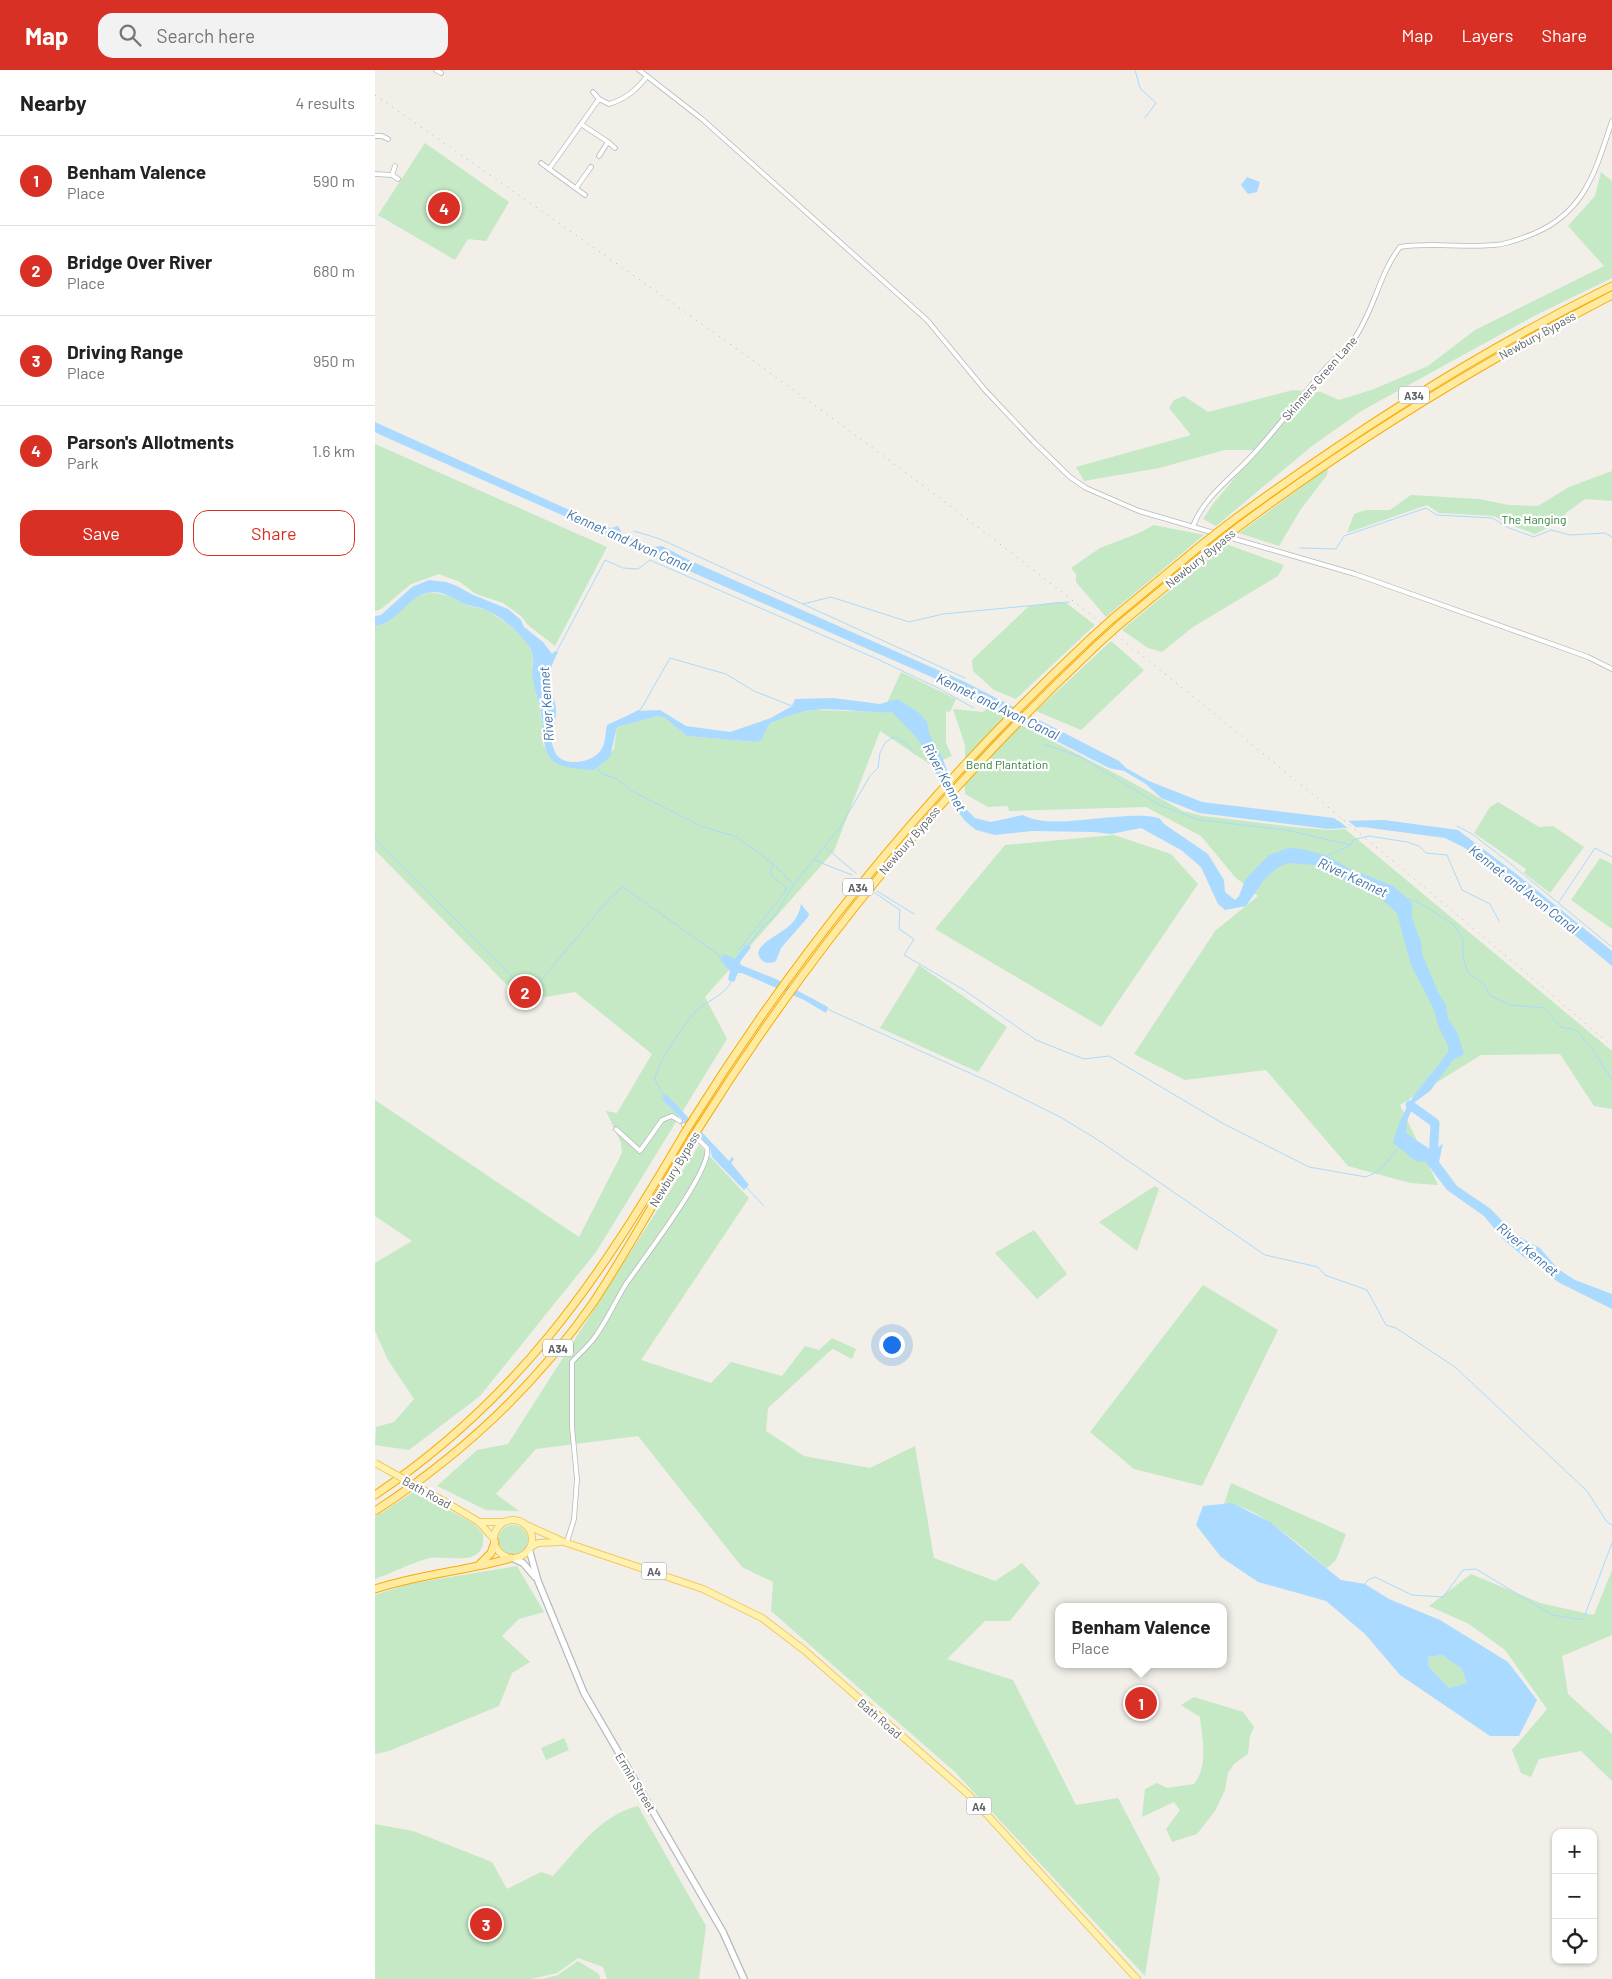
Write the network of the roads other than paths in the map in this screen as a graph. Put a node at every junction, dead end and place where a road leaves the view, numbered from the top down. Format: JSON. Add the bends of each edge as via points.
{"nodes":[{"id":1,"x":436,"y":70,"type":"edge"},
{"id":2,"x":639,"y":70,"type":"edge"},
{"id":3,"x":441,"y":73,"type":"dead end"},
{"id":4,"x":647,"y":76,"type":"junction"},
{"id":5,"x":593,"y":92,"type":"dead end"},
{"id":6,"x":599,"y":99,"type":"junction"},
{"id":7,"x":1612,"y":121,"type":"edge"},
{"id":8,"x":581,"y":124,"type":"junction"},
{"id":9,"x":375,"y":136,"type":"edge"},
{"id":10,"x":388,"y":139,"type":"dead end"},
{"id":11,"x":608,"y":142,"type":"junction"},
{"id":12,"x":615,"y":148,"type":"dead end"},
{"id":13,"x":599,"y":156,"type":"dead end"},
{"id":14,"x":541,"y":163,"type":"dead end"},
{"id":15,"x":395,"y":166,"type":"dead end"},
{"id":16,"x":591,"y":167,"type":"dead end"},
{"id":17,"x":549,"y":169,"type":"junction"},
{"id":18,"x":375,"y":174,"type":"edge"},
{"id":19,"x":392,"y":175,"type":"junction"},
{"id":20,"x":398,"y":180,"type":"dead end"},
{"id":21,"x":576,"y":188,"type":"junction"},
{"id":22,"x":585,"y":194,"type":"dead end"},
{"id":23,"x":1612,"y":286,"type":"edge"},
{"id":24,"x":1612,"y":295,"type":"edge"},
{"id":25,"x":1193,"y":526,"type":"junction"},
{"id":26,"x":1612,"y":669,"type":"edge"},
{"id":27,"x":680,"y":1121,"type":"dead end"},
{"id":28,"x":684,"y":1125,"type":"dead end"},
{"id":29,"x":616,"y":1129,"type":"dead end"},
{"id":30,"x":375,"y":1463,"type":"edge"},
{"id":31,"x":375,"y":1496,"type":"edge"},
{"id":32,"x":375,"y":1511,"type":"edge"},
{"id":33,"x":479,"y":1522,"type":"junction"},
{"id":34,"x":505,"y":1522,"type":"junction"},
{"id":35,"x":524,"y":1524,"type":"junction"},
{"id":36,"x":494,"y":1540,"type":"junction"},
{"id":37,"x":566,"y":1542,"type":"junction"},
{"id":38,"x":530,"y":1548,"type":"junction"},
{"id":39,"x":512,"y":1558,"type":"junction"},
{"id":40,"x":479,"y":1565,"type":"junction"},
{"id":41,"x":538,"y":1581,"type":"junction"},
{"id":42,"x":375,"y":1589,"type":"edge"},
{"id":43,"x":744,"y":1979,"type":"edge"},
{"id":44,"x":1137,"y":1979,"type":"edge"}],
"edges":[{"from":1,"to":3,"type":"street"},
{"from":2,"to":4,"type":"street"},
{"from":4,"to":6,"type":"street","via":[[629,96],[609,104]]},
{"from":4,"to":25,"type":"street","via":[[927,320],[985,390],[1070,477],[1086,488],[1139,511]]},
{"from":5,"to":6,"type":"street"},
{"from":6,"to":8,"type":"street"},
{"from":7,"to":25,"type":"street","name":"Skinners Green Lane","via":[[1588,186],[1573,208],[1552,225],[1529,236],[1495,245],[1400,247],[1370,312],[1353,340],[1198,513]]},
{"from":8,"to":11,"type":"street"},
{"from":8,"to":17,"type":"street"},
{"from":9,"to":10,"type":"street"},
{"from":11,"to":12,"type":"street"},
{"from":11,"to":13,"type":"street"},
{"from":14,"to":17,"type":"street"},
{"from":15,"to":19,"type":"street"},
{"from":16,"to":21,"type":"street"},
{"from":17,"to":21,"type":"street"},
{"from":18,"to":19,"type":"street"},
{"from":19,"to":20,"type":"street"},
{"from":21,"to":22,"type":"street"},
{"from":23,"to":31,"type":"highway","name":"Newbury Bypass","number":"A34","bridge":true,"via":[[1523,332],[1418,393],[1318,458],[1205,542],[1112,620],[1022,704],[934,797],[863,880],[777,993],[694,1118],[608,1257],[539,1350],[500,1394],[455,1435]]},
{"from":24,"to":32,"type":"highway","name":"Newbury Bypass","number":"A34","bridge":true,"via":[[1416,404],[1323,466],[1217,544],[1119,625],[1030,708],[939,805],[864,893],[795,984],[691,1140],[608,1280],[552,1356],[463,1446]]},
{"from":25,"to":26,"type":"street","via":[[1355,574],[1587,657]]},
{"from":27,"to":29,"type":"street","via":[[672,1116],[662,1120],[640,1150]]},
{"from":28,"to":37,"type":"street","via":[[707,1148],[704,1165],[596,1335],[572,1362],[577,1490],[574,1520]]},
{"from":30,"to":33,"type":"main road","name":"Bath Road","bridge":true},
{"from":33,"to":34,"type":"main road"},
{"from":33,"to":36,"type":"main road","name":"Bath Road"},
{"from":34,"to":35,"type":"main road","via":[[515,1520]]},
{"from":34,"to":36,"type":"main road","via":[[498,1528]]},
{"from":35,"to":37,"type":"main road","name":"Bath Road","number":"A4"},
{"from":35,"to":38,"type":"main road","via":[[531,1534]]},
{"from":36,"to":39,"type":"main road","via":[[500,1553]]},
{"from":36,"to":40,"type":"highway","via":[[491,1553]]},
{"from":37,"to":38,"type":"main road","name":"Bath Road","number":"A4","via":[[544,1542]]},
{"from":37,"to":44,"type":"main road","name":"Bath Road","number":"A4","via":[[703,1589],[762,1618],[794,1642],[969,1795]]},
{"from":38,"to":39,"type":"main road","via":[[521,1556]]},
{"from":38,"to":41,"type":"main road","name":"Ermin Street"},
{"from":39,"to":40,"type":"highway"},
{"from":39,"to":41,"type":"main road","name":"Ermin Street","via":[[523,1563]]},
{"from":40,"to":42,"type":"highway","via":[[424,1575]]},
{"from":41,"to":43,"type":"main road","name":"Ermin Street","via":[[584,1693],[723,1932]]}]}
